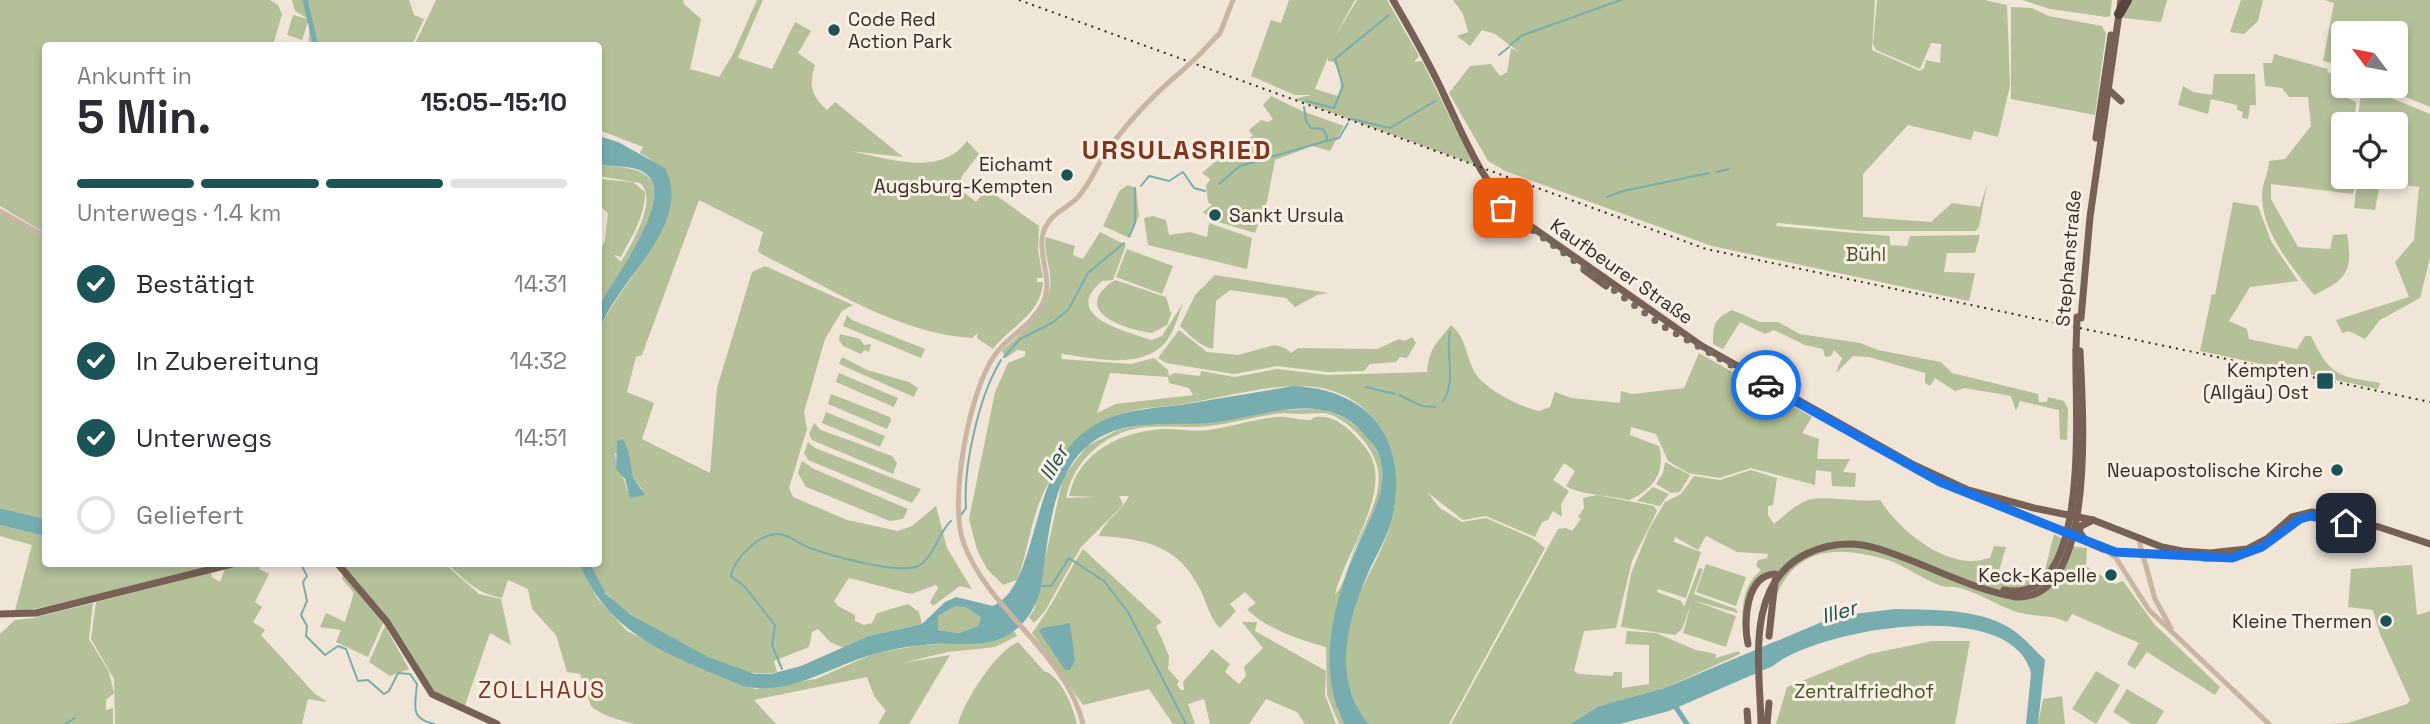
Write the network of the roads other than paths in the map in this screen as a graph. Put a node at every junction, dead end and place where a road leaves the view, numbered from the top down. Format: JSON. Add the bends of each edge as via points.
{"nodes":[{"id":1,"x":1234,"y":0,"type":"edge"},
{"id":2,"x":1393,"y":0,"type":"edge"},
{"id":3,"x":2119,"y":0,"type":"edge"},
{"id":4,"x":2127,"y":0,"type":"edge"},
{"id":5,"x":2116,"y":18,"type":"junction"},
{"id":6,"x":2109,"y":89,"type":"junction"},
{"id":7,"x":2121,"y":101,"type":"dead end"},
{"id":8,"x":1483,"y":176,"type":"junction"},
{"id":9,"x":0,"y":211,"type":"edge"},
{"id":10,"x":2088,"y":220,"type":"junction"},
{"id":11,"x":42,"y":235,"type":"edge"},
{"id":12,"x":2078,"y":351,"type":"junction"},
{"id":13,"x":2073,"y":499,"type":"junction"},
{"id":14,"x":2079,"y":508,"type":"junction"},
{"id":15,"x":2058,"y":513,"type":"junction"},
{"id":16,"x":2074,"y":516,"type":"junction"},
{"id":17,"x":2093,"y":520,"type":"junction"},
{"id":18,"x":2051,"y":525,"type":"junction"},
{"id":19,"x":2070,"y":534,"type":"junction"},
{"id":20,"x":2138,"y":537,"type":"junction"},
{"id":21,"x":2088,"y":543,"type":"junction"},
{"id":22,"x":2065,"y":546,"type":"junction"},
{"id":23,"x":2430,"y":546,"type":"edge"},
{"id":24,"x":2104,"y":549,"type":"junction"},
{"id":25,"x":2143,"y":554,"type":"junction"},
{"id":26,"x":221,"y":567,"type":"edge"},
{"id":27,"x":341,"y":567,"type":"edge"},
{"id":28,"x":1775,"y":577,"type":"junction"},
{"id":29,"x":1758,"y":582,"type":"junction"},
{"id":30,"x":1770,"y":592,"type":"junction"},
{"id":31,"x":0,"y":614,"type":"edge"},
{"id":32,"x":1769,"y":636,"type":"dead end"},
{"id":33,"x":2180,"y":639,"type":"junction"},
{"id":34,"x":1748,"y":644,"type":"dead end"},
{"id":35,"x":1769,"y":703,"type":"dead end"},
{"id":36,"x":1747,"y":711,"type":"dead end"},
{"id":37,"x":497,"y":724,"type":"edge"},
{"id":38,"x":1083,"y":724,"type":"edge"},
{"id":39,"x":1756,"y":724,"type":"edge"},
{"id":40,"x":1767,"y":724,"type":"edge"},
{"id":41,"x":2269,"y":724,"type":"edge"}],
"edges":[{"from":1,"to":38,"type":"street","bridge":true,"via":[[1220,33],[1133,117],[1081,194],[1050,219],[1043,234],[1048,284],[1044,302],[995,354],[985,372],[958,482],[959,531],[973,563],[1070,692]]},
{"from":2,"to":8,"type":"main road","name":"Kaufbeurer Straße"},
{"from":3,"to":5,"type":"main road"},
{"from":4,"to":5,"type":"highway"},
{"from":5,"to":6,"type":"main road","name":"Stephanstraße"},
{"from":5,"to":10,"type":"main road","name":"Stephanstraße"},
{"from":6,"to":7,"type":"main road"},
{"from":6,"to":10,"type":"main road","name":"Stephanstraße"},
{"from":8,"to":15,"type":"main road","name":"Kaufbeurer Straße","via":[[1524,222],[1721,357],[1942,479],[1996,499]]},
{"from":8,"to":18,"type":"main road","name":"Kaufbeurer Straße","via":[[1516,220],[1681,337],[1940,482]]},
{"from":9,"to":11,"type":"street"},
{"from":10,"to":12,"type":"main road","name":"Stephanstraße","bridge":true},
{"from":12,"to":13,"type":"main road","name":"Stephanstraße"},
{"from":12,"to":14,"type":"main road","name":"Stephanstraße"},
{"from":13,"to":15,"type":"main road"},
{"from":13,"to":16,"type":"main road","name":"Stephanstraße"},
{"from":14,"to":16,"type":"main road","name":"Stephanstraße"},
{"from":14,"to":17,"type":"main road"},
{"from":15,"to":16,"type":"main road","name":"Kaufbeurer Straße"},
{"from":15,"to":18,"type":"main road"},
{"from":16,"to":17,"type":"main road","name":"Kaufbeurer Straße"},
{"from":16,"to":19,"type":"main road"},
{"from":17,"to":20,"type":"main road"},
{"from":17,"to":21,"type":"main road","via":[[2083,523],[2079,531]]},
{"from":18,"to":19,"type":"main road","name":"Kaufbeurer Straße"},
{"from":18,"to":22,"type":"main road"},
{"from":19,"to":21,"type":"main road","name":"Kaufbeurer Straße"},
{"from":19,"to":22,"type":"main road"},
{"from":20,"to":23,"type":"main road","via":[[2182,551],[2239,550],[2262,541],[2292,517],[2312,512],[2379,527]]},
{"from":20,"to":25,"type":"street"},
{"from":21,"to":22,"type":"main road"},
{"from":21,"to":24,"type":"main road","name":"Kaufbeurer Straße"},
{"from":22,"to":28,"type":"main road","via":[[2049,584],[2033,595],[2009,596],[1869,542],[1844,540],[1809,548]]},
{"from":23,"to":25,"type":"main road","name":"Kaufbeurer Straße","via":[[2311,516],[2291,523],[2262,547],[2232,558]]},
{"from":24,"to":25,"type":"main road","name":"Kaufbeurer Straße"},
{"from":24,"to":33,"type":"street","via":[[2116,558],[2143,603]]},
{"from":25,"to":33,"type":"street","via":[[2159,609]]},
{"from":26,"to":31,"type":"main road","via":[[36,613]]},
{"from":27,"to":37,"type":"main road","via":[[387,622],[432,694]]},
{"from":28,"to":29,"type":"main road","via":[[1766,575]]},
{"from":28,"to":30,"type":"main road"},
{"from":28,"to":30,"type":"main road"},
{"from":29,"to":30,"type":"main road","via":[[1764,582]]},
{"from":29,"to":34,"type":"main road","via":[[1746,615]]},
{"from":30,"to":32,"type":"main road"},
{"from":30,"to":39,"type":"main road","via":[[1758,608]]},
{"from":33,"to":41,"type":"street"},
{"from":35,"to":40,"type":"main road"},
{"from":36,"to":39,"type":"main road"}]}
